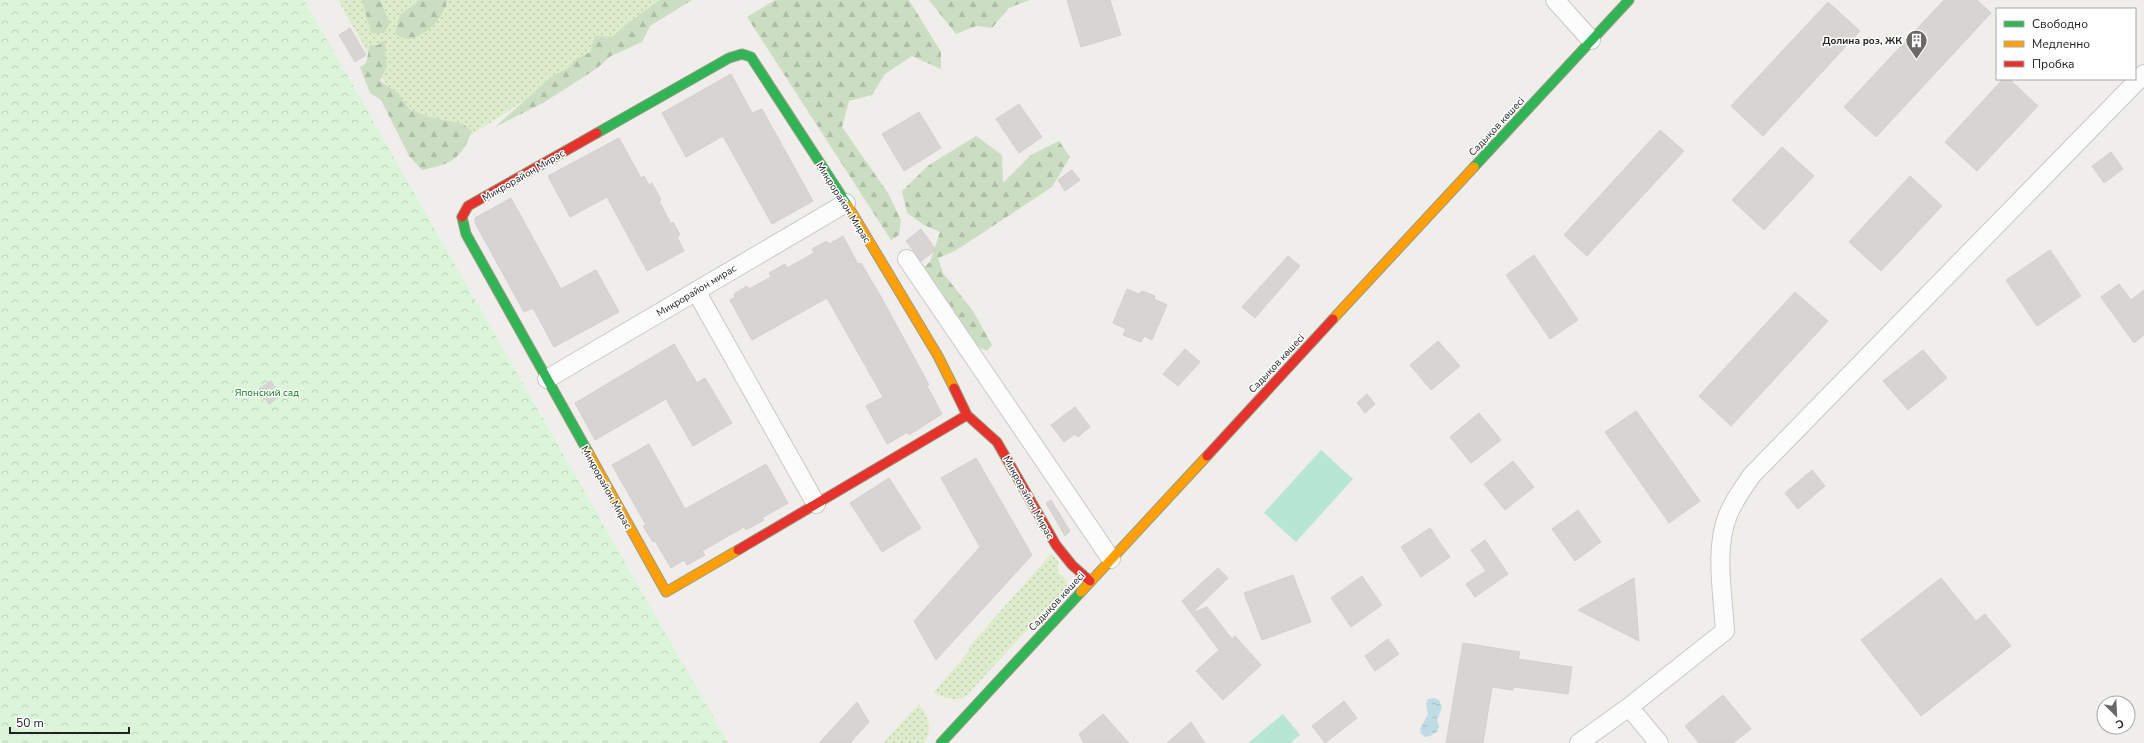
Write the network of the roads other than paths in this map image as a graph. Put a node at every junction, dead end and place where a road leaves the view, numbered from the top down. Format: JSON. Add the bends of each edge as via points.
{"nodes":[{"id":1,"x":1555,"y":0,"type":"edge"},
{"id":2,"x":1628,"y":0,"type":"edge"},
{"id":3,"x":1591,"y":40,"type":"junction"},
{"id":4,"x":2144,"y":74,"type":"edge"},
{"id":5,"x":846,"y":203,"type":"junction"},
{"id":6,"x":907,"y":259,"type":"dead end"},
{"id":7,"x":696,"y":291,"type":"junction"},
{"id":8,"x":547,"y":379,"type":"junction"},
{"id":9,"x":967,"y":415,"type":"junction"},
{"id":10,"x":816,"y":504,"type":"junction"},
{"id":11,"x":1110,"y":558,"type":"junction"},
{"id":12,"x":1090,"y":581,"type":"junction"},
{"id":13,"x":1629,"y":707,"type":"junction"},
{"id":14,"x":941,"y":743,"type":"edge"},
{"id":15,"x":1579,"y":743,"type":"edge"},
{"id":16,"x":1658,"y":743,"type":"edge"}],
"edges":[{"from":1,"to":3,"type":"street"},
{"from":2,"to":3,"type":"street","name":"Садықов көшесі"},
{"from":3,"to":11,"type":"street","name":"Садықов көшесі"},
{"from":4,"to":13,"type":"street","via":[[1752,475],[1737,496],[1720,544],[1725,632]]},
{"from":5,"to":7,"type":"street","name":"Микрорайон мирас"},
{"from":5,"to":8,"type":"street","name":"Микрорайон Мирас","via":[[751,57],[742,54],[729,58],[468,206],[461,222],[466,234]]},
{"from":5,"to":9,"type":"street","name":"Микрорайон Мирас","via":[[938,356]]},
{"from":6,"to":11,"type":"street"},
{"from":7,"to":8,"type":"street","name":"Микрорайон мирас"},
{"from":7,"to":10,"type":"street","name":"Микрорайон Мирас"},
{"from":8,"to":10,"type":"street","name":"Микрорайон Мирас","via":[[666,592]]},
{"from":9,"to":10,"type":"street","name":"Микрорайон Мирас"},
{"from":9,"to":12,"type":"street","name":"Микрорайон Мирас","via":[[997,442],[1056,545],[1072,565]]},
{"from":11,"to":12,"type":"street","name":"Садықов көшесі"},
{"from":12,"to":14,"type":"street","name":"Садықов көшесі"},
{"from":13,"to":15,"type":"street"},
{"from":13,"to":16,"type":"street"}]}
